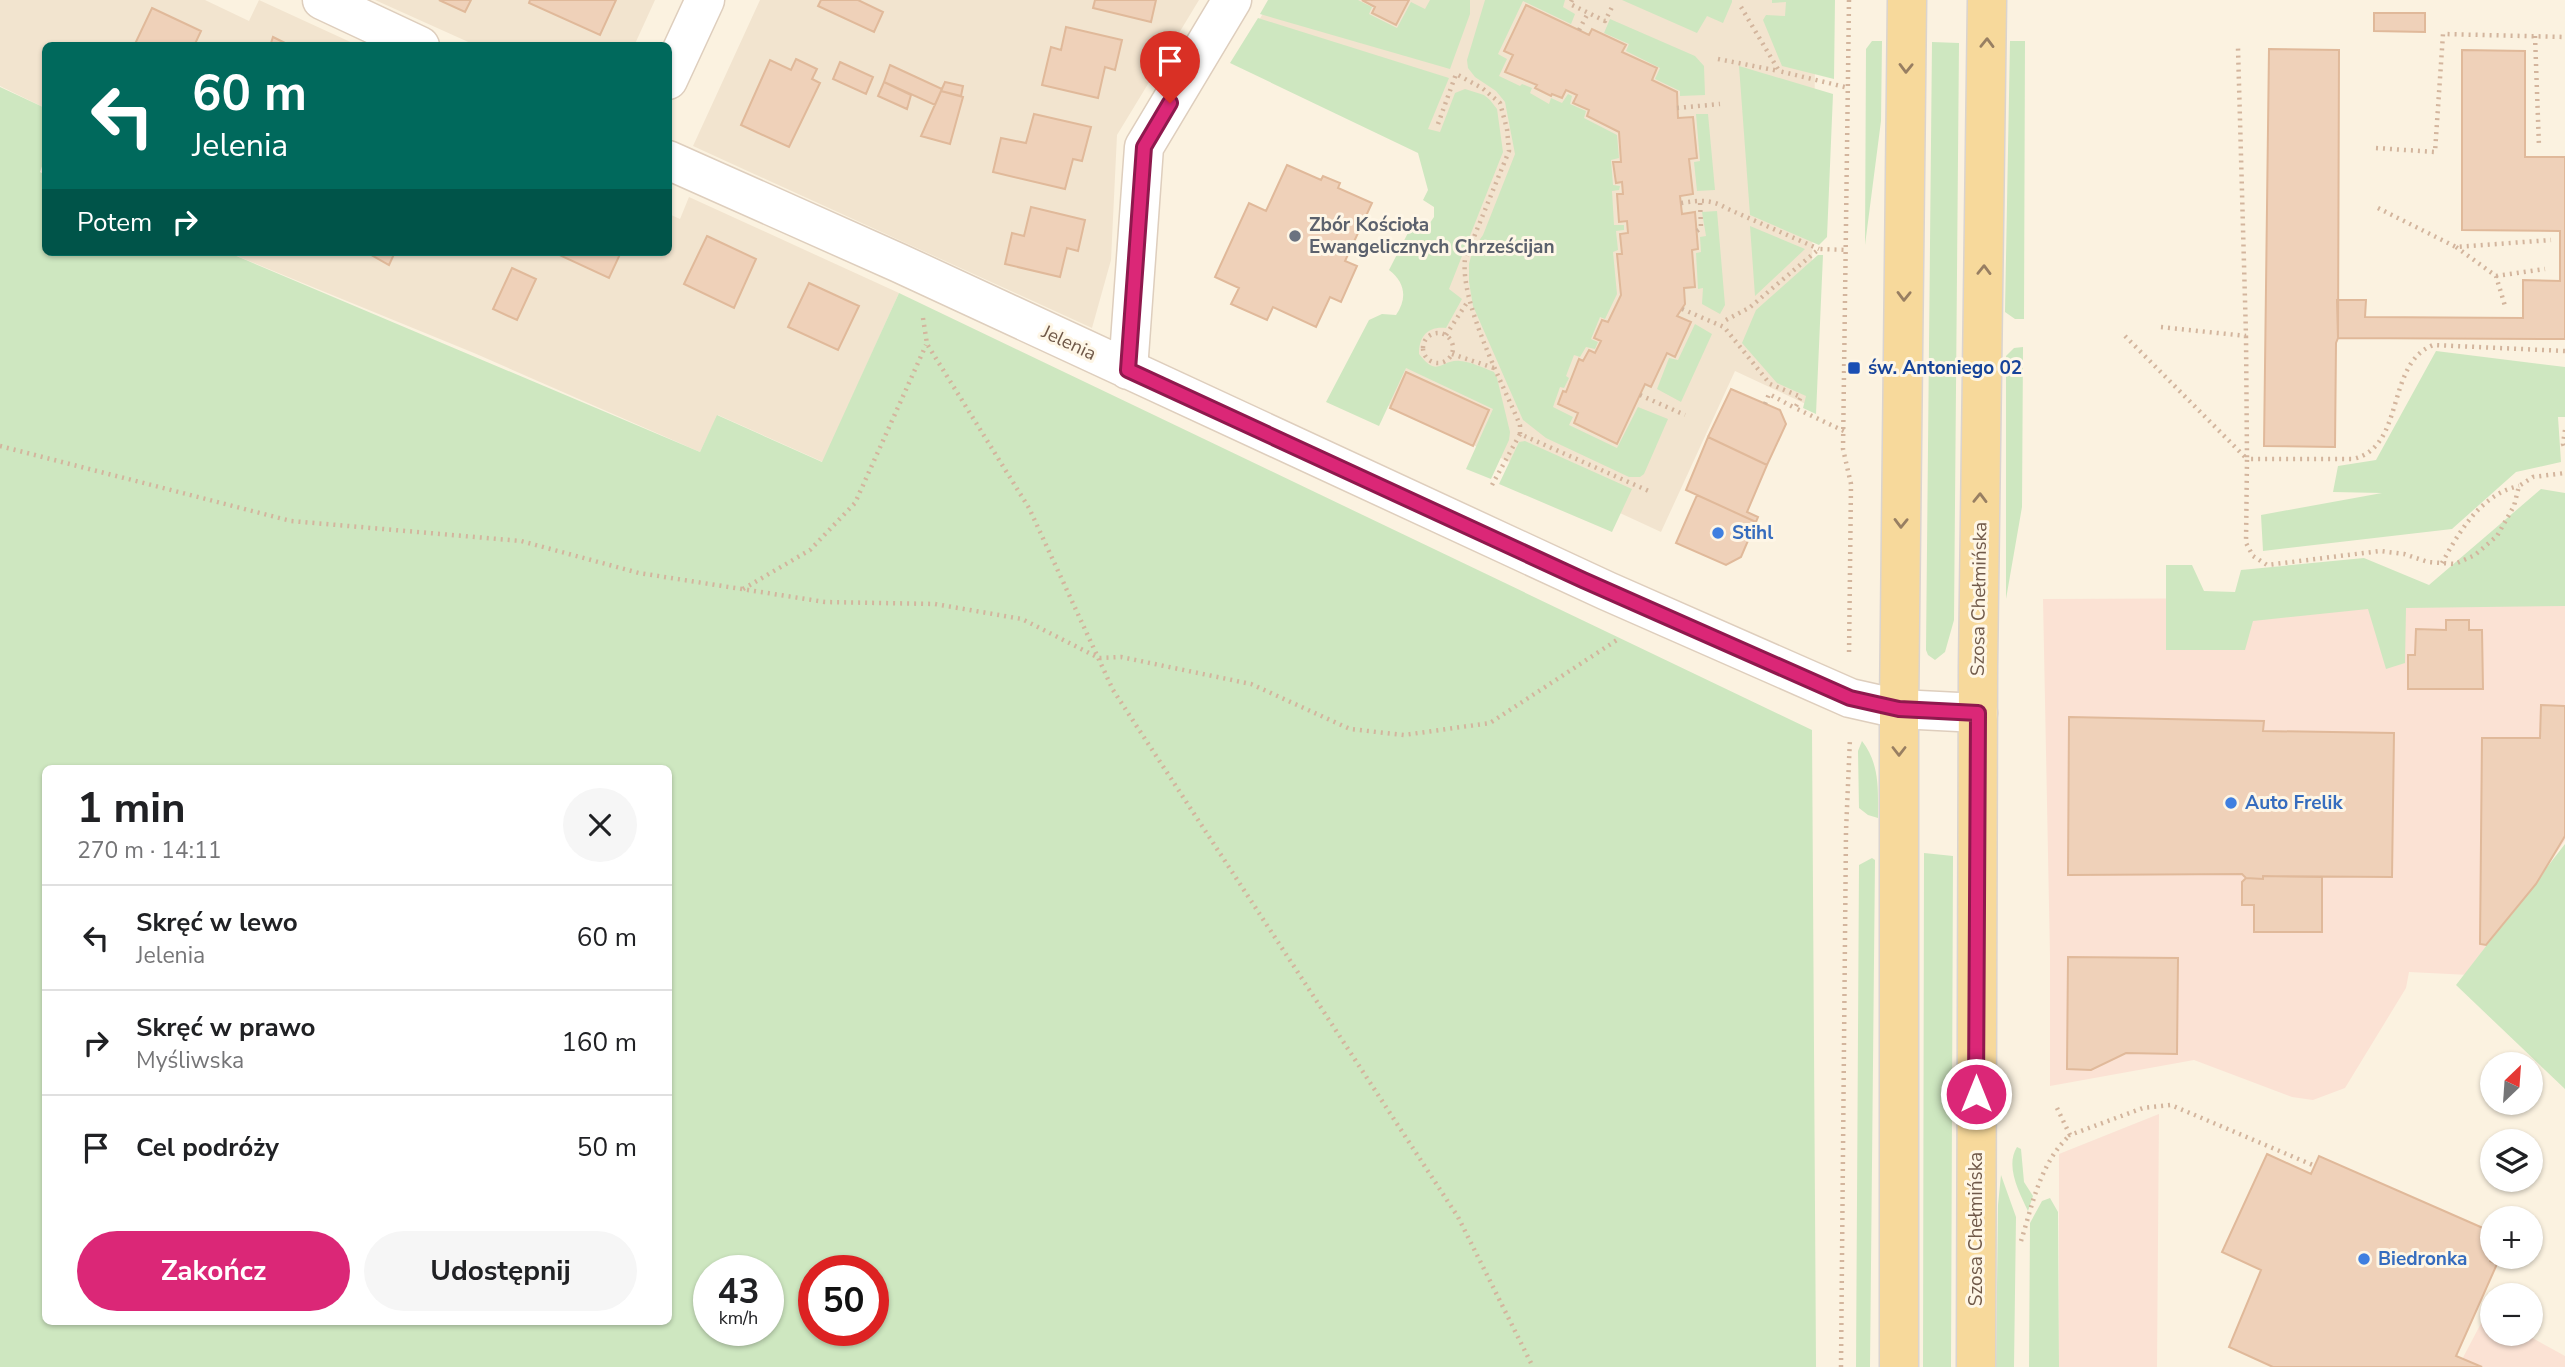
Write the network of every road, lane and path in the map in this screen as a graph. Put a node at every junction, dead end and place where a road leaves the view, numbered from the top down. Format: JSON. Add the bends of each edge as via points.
{"nodes":[{"id":1,"x":322,"y":0,"type":"edge"},
{"id":2,"x":705,"y":0,"type":"edge"},
{"id":3,"x":1232,"y":0,"type":"edge"},
{"id":4,"x":1572,"y":0,"type":"edge"},
{"id":5,"x":1907,"y":0,"type":"edge"},
{"id":6,"x":1987,"y":0,"type":"edge"},
{"id":7,"x":1612,"y":7,"type":"dead end"},
{"id":8,"x":1741,"y":7,"type":"dead end"},
{"id":9,"x":1588,"y":13,"type":"junction"},
{"id":10,"x":1579,"y":30,"type":"dead end"},
{"id":11,"x":2535,"y":36,"type":"junction"},
{"id":12,"x":2565,"y":37,"type":"edge"},
{"id":13,"x":411,"y":42,"type":"edge"},
{"id":14,"x":2238,"y":48,"type":"dead end"},
{"id":15,"x":1717,"y":59,"type":"dead end"},
{"id":16,"x":672,"y":71,"type":"edge"},
{"id":17,"x":1779,"y":71,"type":"junction"},
{"id":18,"x":1849,"y":88,"type":"dead end"},
{"id":19,"x":1720,"y":104,"type":"dead end"},
{"id":20,"x":1678,"y":108,"type":"dead end"},
{"id":21,"x":1438,"y":124,"type":"dead end"},
{"id":22,"x":2376,"y":148,"type":"dead end"},
{"id":23,"x":2539,"y":148,"type":"dead end"},
{"id":24,"x":672,"y":162,"type":"edge"},
{"id":25,"x":1700,"y":201,"type":"junction"},
{"id":26,"x":1681,"y":203,"type":"dead end"},
{"id":27,"x":2378,"y":208,"type":"dead end"},
{"id":28,"x":1697,"y":231,"type":"dead end"},
{"id":29,"x":2551,"y":240,"type":"dead end"},
{"id":30,"x":2455,"y":247,"type":"junction"},
{"id":31,"x":1819,"y":248,"type":"junction"},
{"id":32,"x":1846,"y":250,"type":"dead end"},
{"id":33,"x":2545,"y":270,"type":"dead end"},
{"id":34,"x":2496,"y":276,"type":"junction"},
{"id":35,"x":1468,"y":301,"type":"junction"},
{"id":36,"x":2505,"y":306,"type":"dead end"},
{"id":37,"x":921,"y":308,"type":"dead end"},
{"id":38,"x":1682,"y":309,"type":"dead end"},
{"id":39,"x":1726,"y":320,"type":"dead end"},
{"id":40,"x":2161,"y":327,"type":"dead end"},
{"id":41,"x":1446,"y":335,"type":"junction"},
{"id":42,"x":2125,"y":336,"type":"dead end"},
{"id":43,"x":2246,"y":336,"type":"junction"},
{"id":44,"x":927,"y":344,"type":"junction"},
{"id":45,"x":2565,"y":351,"type":"edge"},
{"id":46,"x":1452,"y":354,"type":"junction"},
{"id":47,"x":1497,"y":369,"type":"junction"},
{"id":48,"x":1128,"y":370,"type":"junction"},
{"id":49,"x":1640,"y":395,"type":"dead end"},
{"id":50,"x":1765,"y":404,"type":"dead end"},
{"id":51,"x":1794,"y":408,"type":"junction"},
{"id":52,"x":1685,"y":415,"type":"dead end"},
{"id":53,"x":2565,"y":430,"type":"edge"},
{"id":54,"x":1844,"y":432,"type":"dead end"},
{"id":55,"x":1520,"y":434,"type":"junction"},
{"id":56,"x":0,"y":446,"type":"edge"},
{"id":57,"x":2565,"y":449,"type":"edge"},
{"id":58,"x":2247,"y":459,"type":"junction"},
{"id":59,"x":2565,"y":473,"type":"edge"},
{"id":60,"x":1492,"y":485,"type":"dead end"},
{"id":61,"x":2519,"y":486,"type":"junction"},
{"id":62,"x":1651,"y":492,"type":"dead end"},
{"id":63,"x":2442,"y":563,"type":"junction"},
{"id":64,"x":743,"y":589,"type":"junction"},
{"id":65,"x":1653,"y":611,"type":"junction"},
{"id":66,"x":1099,"y":658,"type":"junction"},
{"id":67,"x":1899,"y":709,"type":"junction"},
{"id":68,"x":1978,"y":713,"type":"junction"},
{"id":69,"x":2057,"y":1108,"type":"dead end"},
{"id":70,"x":2070,"y":1135,"type":"junction"},
{"id":71,"x":2315,"y":1166,"type":"dead end"},
{"id":72,"x":2021,"y":1241,"type":"dead end"},
{"id":73,"x":1533,"y":1367,"type":"edge"},
{"id":74,"x":1899,"y":1367,"type":"edge"},
{"id":75,"x":1976,"y":1367,"type":"edge"}],
"edges":[{"from":1,"to":13,"type":"street"},
{"from":2,"to":16,"type":"street"},
{"from":3,"to":48,"type":"street","via":[[1144,147]]},
{"from":4,"to":9,"type":"path","via":[[1570,4]]},
{"from":5,"to":67,"type":"main road","one_way":true},
{"from":68,"to":6,"type":"main road","name":"Szosa Chełmińska","one_way":true},
{"from":7,"to":9,"type":"path","via":[[1605,21]]},
{"from":8,"to":17,"type":"path"},
{"from":9,"to":10,"type":"path"},
{"from":11,"to":12,"type":"path"},
{"from":11,"to":22,"type":"path","via":[[2443,34],[2435,152]]},
{"from":11,"to":23,"type":"path"},
{"from":14,"to":43,"type":"path"},
{"from":15,"to":17,"type":"path"},
{"from":17,"to":18,"type":"path"},
{"from":19,"to":20,"type":"path"},
{"from":21,"to":35,"type":"path","via":[[1456,74],[1500,103],[1507,128],[1509,151],[1465,259]]},
{"from":24,"to":48,"type":"street","name":"Jelenia"},
{"from":25,"to":26,"type":"path"},
{"from":25,"to":28,"type":"path","via":[[1701,228]]},
{"from":25,"to":31,"type":"path","via":[[1716,201]]},
{"from":27,"to":30,"type":"path"},
{"from":29,"to":30,"type":"path"},
{"from":30,"to":34,"type":"path"},
{"from":31,"to":32,"type":"path"},
{"from":31,"to":39,"type":"path","via":[[1756,302]]},
{"from":33,"to":34,"type":"path"},
{"from":34,"to":36,"type":"path"},
{"from":35,"to":41,"type":"path"},
{"from":35,"to":47,"type":"path"},
{"from":37,"to":44,"type":"path"},
{"from":38,"to":51,"type":"path","via":[[1724,327],[1770,384],[1801,397]]},
{"from":40,"to":43,"type":"path"},
{"from":41,"to":46,"type":"path"},
{"from":41,"to":46,"type":"path","via":[[1436,332],[1427,337],[1422,345],[1424,355],[1436,364]]},
{"from":42,"to":58,"type":"path"},
{"from":43,"to":58,"type":"path"},
{"from":44,"to":64,"type":"path","via":[[855,503],[810,550]]},
{"from":44,"to":66,"type":"path","via":[[1029,508]]},
{"from":45,"to":58,"type":"path","via":[[2433,345],[2409,366],[2379,445],[2367,455],[2353,459]]},
{"from":46,"to":47,"type":"path"},
{"from":47,"to":55,"type":"path"},
{"from":48,"to":65,"type":"street","name":"Jelenia"},
{"from":49,"to":52,"type":"path"},
{"from":50,"to":51,"type":"path","via":[[1769,394]]},
{"from":51,"to":54,"type":"path"},
{"from":53,"to":57,"type":"path"},
{"from":55,"to":60,"type":"path"},
{"from":55,"to":62,"type":"path"},
{"from":56,"to":64,"type":"path","via":[[291,521],[522,541],[639,573]]},
{"from":58,"to":63,"type":"path","via":[[2246,543],[2259,561],[2267,565],[2380,551]]},
{"from":59,"to":61,"type":"path","via":[[2533,477]]},
{"from":61,"to":63,"type":"path","via":[[2496,494],[2484,505],[2461,530]]},
{"from":61,"to":63,"type":"path","via":[[2497,536],[2475,555],[2455,564]]},
{"from":64,"to":66,"type":"path","via":[[825,602],[935,604],[1022,619]]},
{"from":65,"to":66,"type":"path","via":[[1639,626],[1490,723],[1404,735],[1350,729],[1251,684],[1121,657]]},
{"from":65,"to":67,"type":"street","name":"Jelenia","via":[[1850,698]]},
{"from":66,"to":73,"type":"path","via":[[1113,690],[1458,1217]]},
{"from":67,"to":68,"type":"street","name":"Jelenia"},
{"from":67,"to":74,"type":"main road","one_way":true},
{"from":68,"to":75,"type":"main road","name":"Szosa Chełmińska"},
{"from":69,"to":70,"type":"path"},
{"from":70,"to":71,"type":"path","via":[[2143,1108],[2171,1105]]},
{"from":70,"to":72,"type":"path","via":[[2045,1167]]}]}
